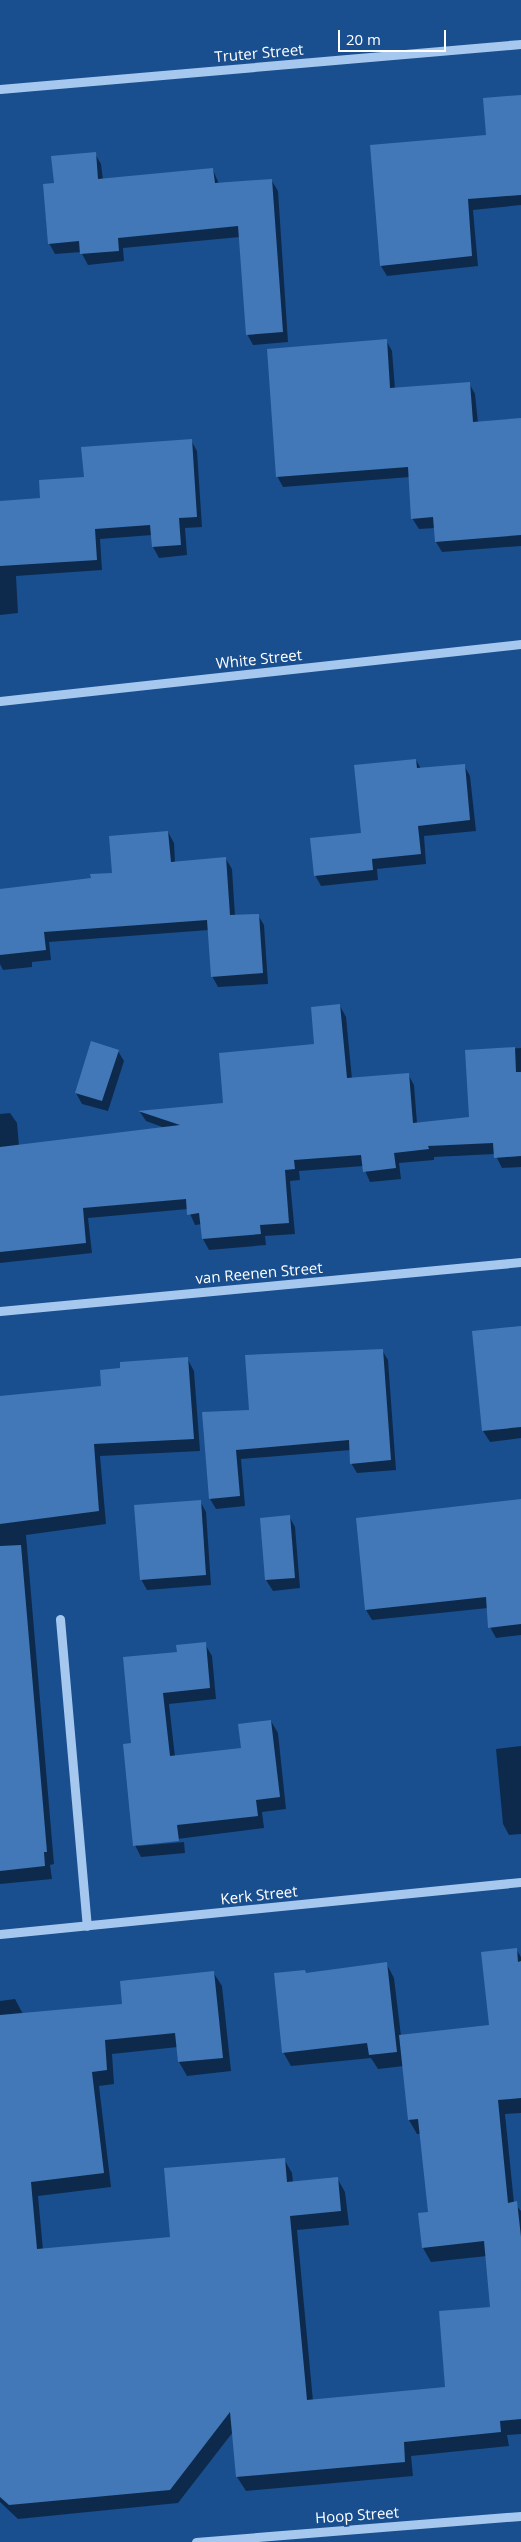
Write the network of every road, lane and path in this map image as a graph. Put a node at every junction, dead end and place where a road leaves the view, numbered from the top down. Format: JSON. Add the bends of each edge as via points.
{"nodes":[{"id":1,"x":521,"y":44,"type":"edge"},
{"id":2,"x":0,"y":90,"type":"edge"},
{"id":3,"x":521,"y":644,"type":"edge"},
{"id":4,"x":0,"y":701,"type":"edge"},
{"id":5,"x":521,"y":1262,"type":"edge"},
{"id":6,"x":0,"y":1311,"type":"edge"},
{"id":7,"x":60,"y":1619,"type":"dead end"},
{"id":8,"x":521,"y":1882,"type":"edge"},
{"id":9,"x":87,"y":1926,"type":"junction"},
{"id":10,"x":0,"y":1934,"type":"edge"},
{"id":11,"x":521,"y":2516,"type":"edge"},
{"id":12,"x":196,"y":2542,"type":"edge"}],
"edges":[{"from":1,"to":2,"type":"street","name":"Truter Street"},
{"from":3,"to":4,"type":"street","name":"White Street"},
{"from":5,"to":6,"type":"street","name":"van Reenen Street"},
{"from":7,"to":9,"type":"street"},
{"from":8,"to":9,"type":"street","name":"Kerk Street"},
{"from":9,"to":10,"type":"street","name":"Kerk Street"},
{"from":11,"to":12,"type":"street","name":"Hoop Street"}]}
